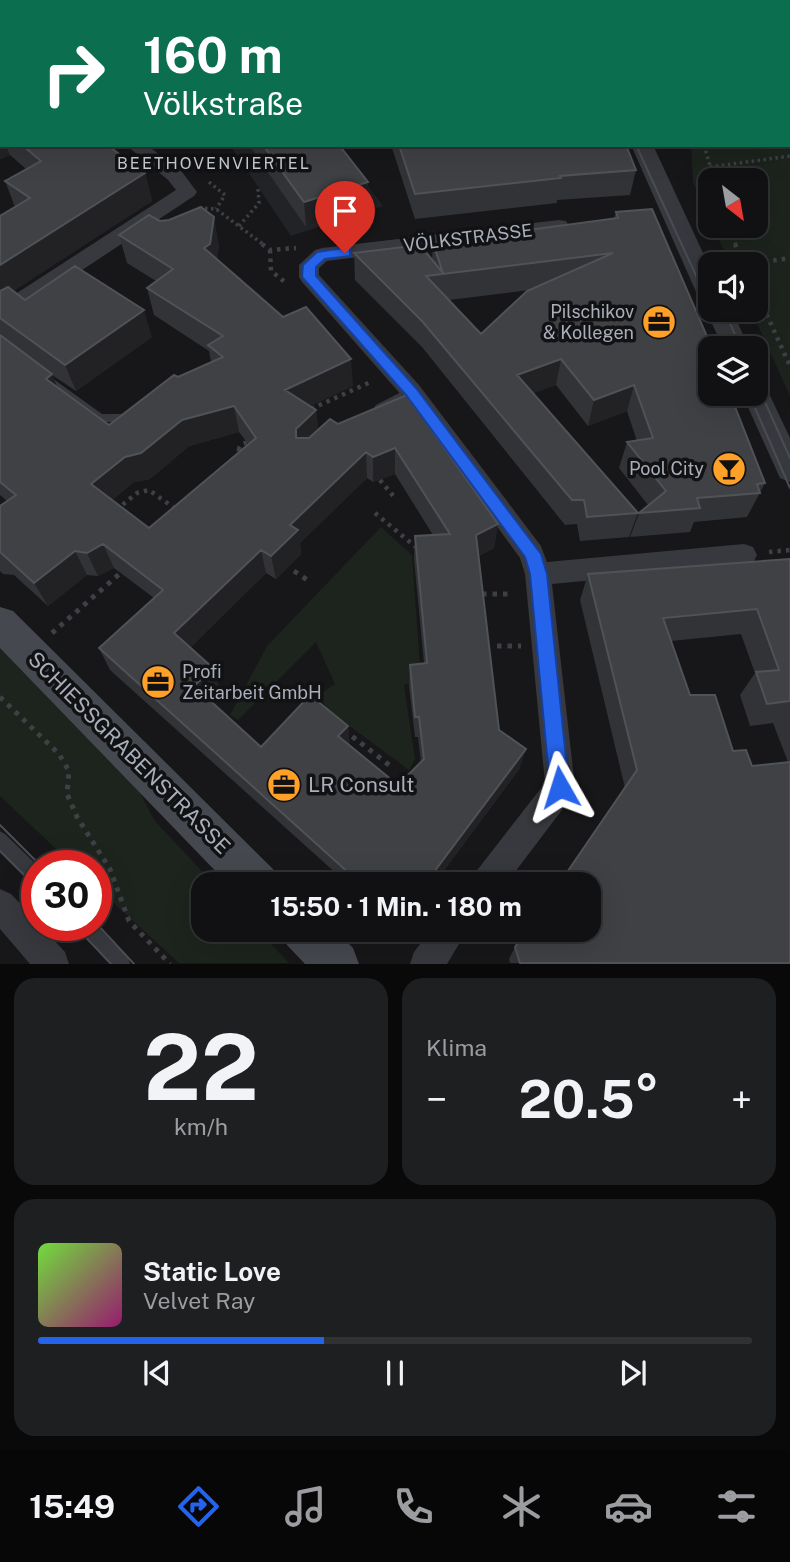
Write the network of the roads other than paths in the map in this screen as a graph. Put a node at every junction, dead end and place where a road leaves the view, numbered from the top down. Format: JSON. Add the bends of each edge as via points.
{"nodes":[{"id":1,"x":138,"y":147,"type":"edge"},
{"id":2,"x":643,"y":147,"type":"edge"},
{"id":3,"x":577,"y":224,"type":"edge"},
{"id":4,"x":698,"y":274,"type":"edge"},
{"id":5,"x":0,"y":313,"type":"edge"},
{"id":6,"x":39,"y":373,"type":"edge"},
{"id":7,"x":411,"y":391,"type":"junction"},
{"id":8,"x":761,"y":406,"type":"edge"},
{"id":9,"x":366,"y":415,"type":"edge"},
{"id":10,"x":132,"y":418,"type":"edge"},
{"id":11,"x":790,"y":470,"type":"edge"},
{"id":12,"x":744,"y":555,"type":"dead end"},
{"id":13,"x":538,"y":574,"type":"junction"},
{"id":14,"x":0,"y":622,"type":"edge"},
{"id":15,"x":0,"y":839,"type":"edge"},
{"id":16,"x":21,"y":860,"type":"edge"},
{"id":17,"x":246,"y":872,"type":"edge"},
{"id":18,"x":495,"y":872,"type":"edge"},
{"id":19,"x":0,"y":905,"type":"edge"},
{"id":20,"x":100,"y":941,"type":"edge"},
{"id":21,"x":316,"y":942,"type":"edge"},
{"id":22,"x":442,"y":942,"type":"edge"},
{"id":23,"x":53,"y":964,"type":"edge"},
{"id":24,"x":122,"y":964,"type":"edge"},
{"id":25,"x":337,"y":964,"type":"edge"},
{"id":26,"x":426,"y":964,"type":"edge"}],
"edges":[{"from":1,"to":5,"type":"street","via":[[175,176],[187,192]]},
{"from":2,"to":4,"type":"street","via":[[662,213]]},
{"from":3,"to":7,"type":"street","name":"VÖLKSTRASSE","via":[[322,256],[309,265],[309,277]]},
{"from":6,"to":10,"type":"lane","via":[[100,419]]},
{"from":7,"to":9,"type":"lane"},
{"from":7,"to":13,"type":"street","via":[[533,554]]},
{"from":8,"to":11,"type":"street"},
{"from":12,"to":13,"type":"street"},
{"from":13,"to":18,"type":"street","via":[[560,787]]},
{"from":14,"to":17,"type":"main road","name":"SCHIESSGRABENSTRASSE"},
{"from":15,"to":16,"type":"lane"},
{"from":19,"to":23,"type":"street"},
{"from":20,"to":24,"type":"lane"},
{"from":21,"to":25,"type":"main road"},
{"from":22,"to":26,"type":"street"}]}
